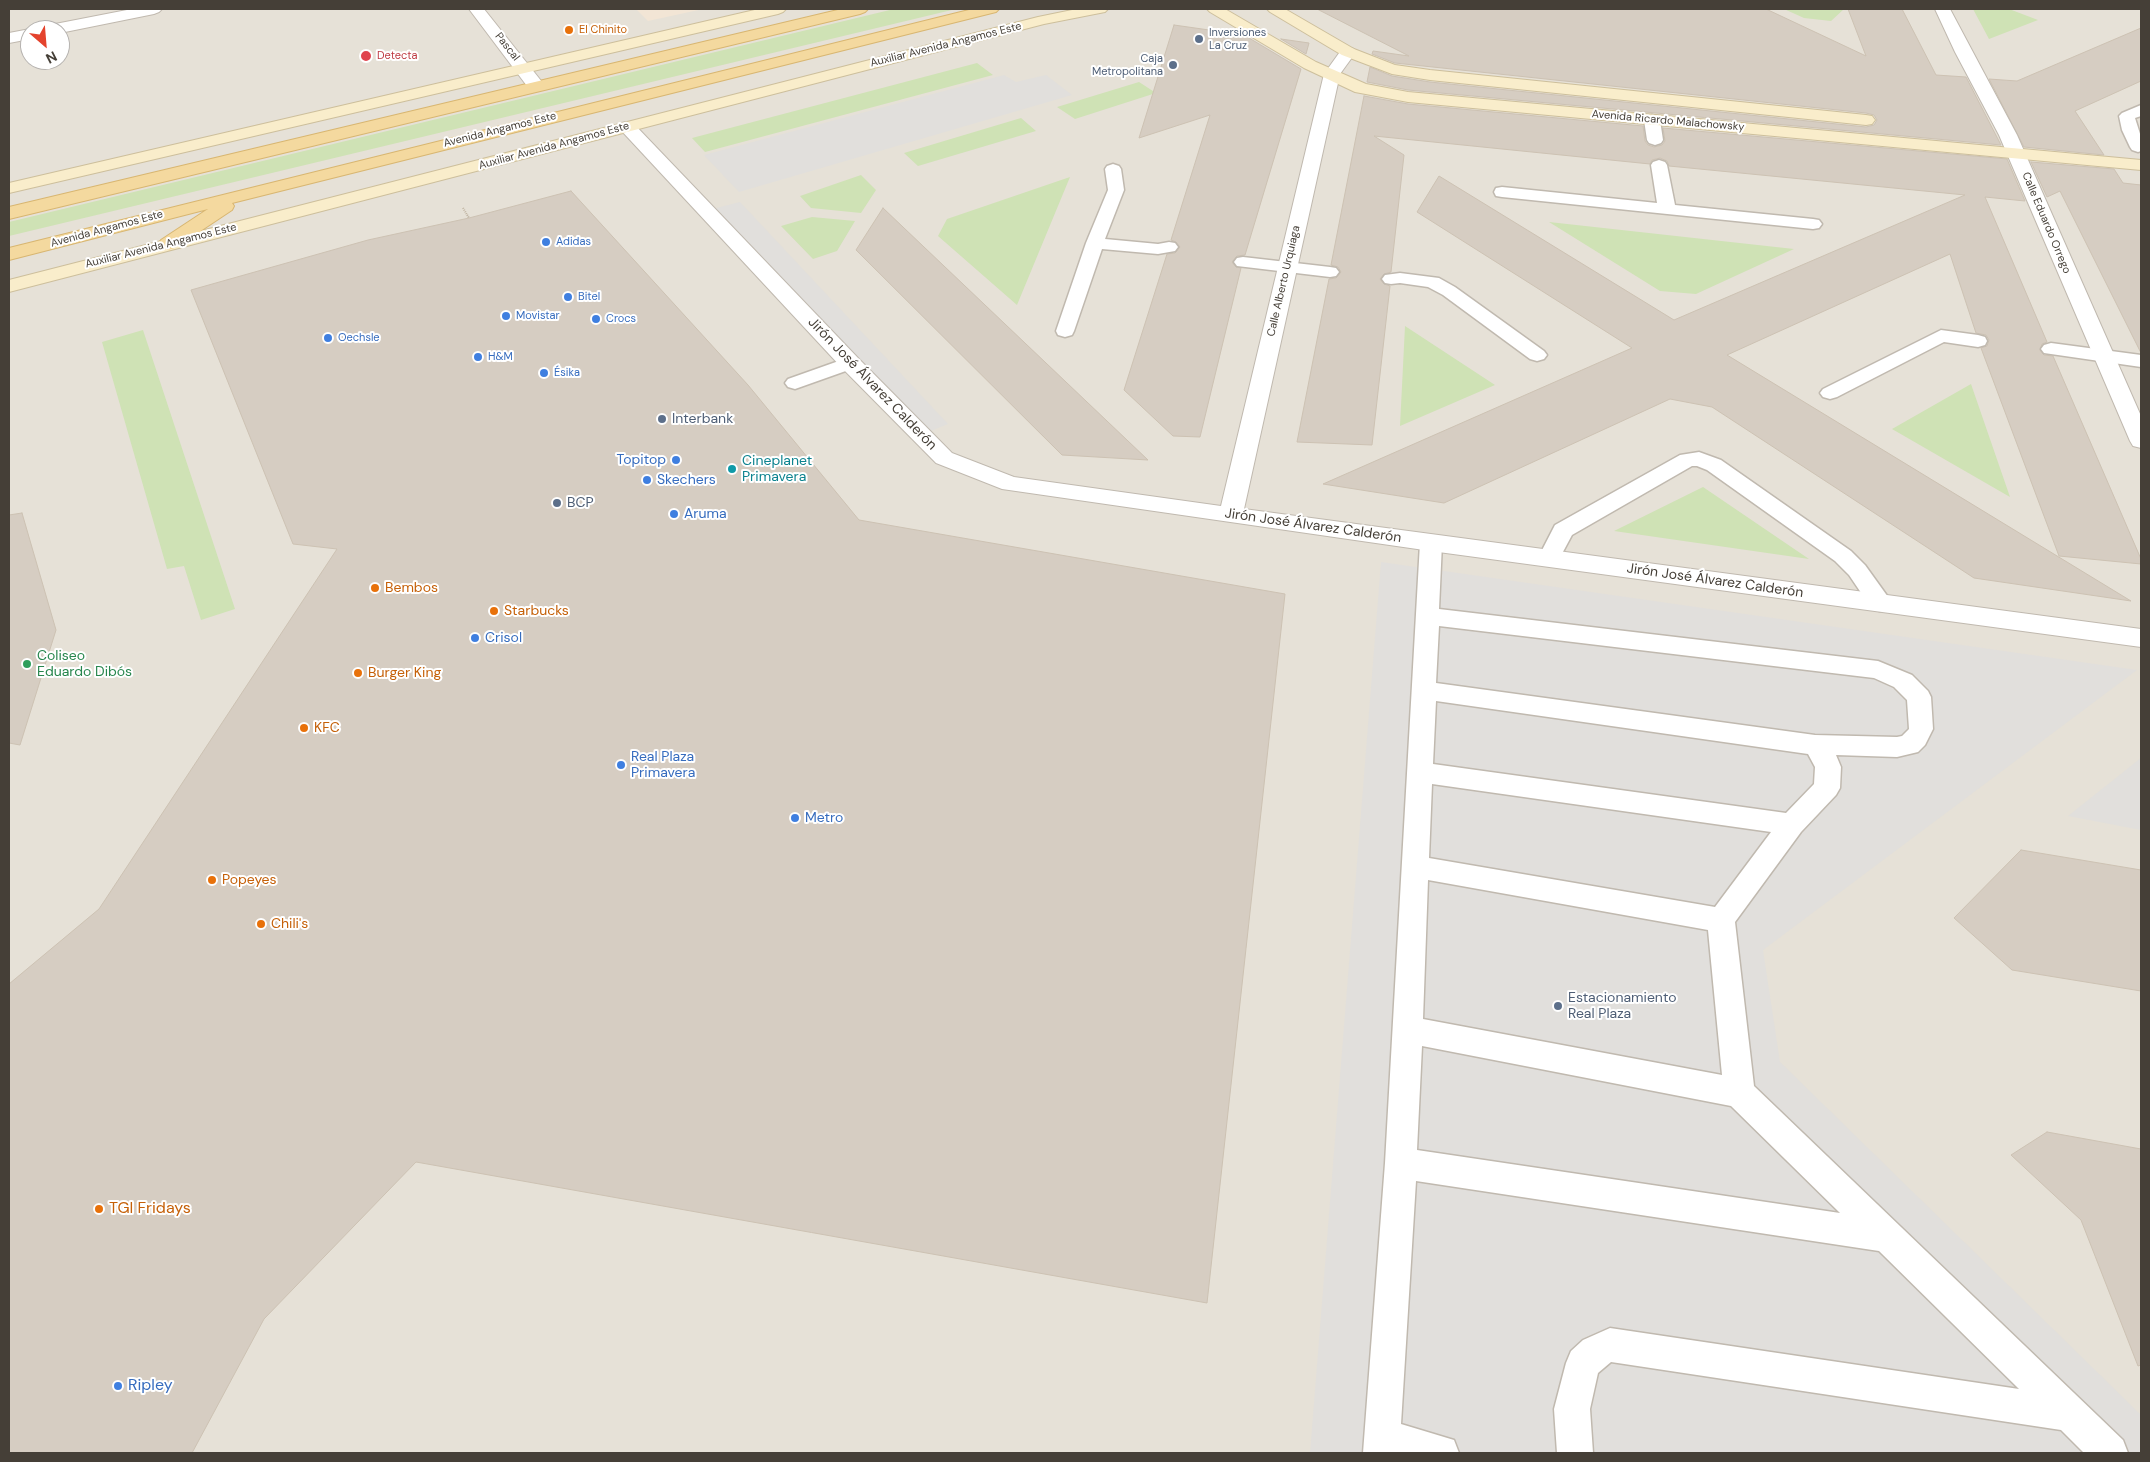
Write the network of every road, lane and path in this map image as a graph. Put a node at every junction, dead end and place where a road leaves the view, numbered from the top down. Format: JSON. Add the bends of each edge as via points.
{"nodes":[{"id":1,"x":154,"y":9,"type":"edge"},
{"id":2,"x":476,"y":9,"type":"edge"},
{"id":3,"x":778,"y":9,"type":"edge"},
{"id":4,"x":860,"y":9,"type":"edge"},
{"id":5,"x":991,"y":9,"type":"edge"},
{"id":6,"x":1100,"y":9,"type":"edge"},
{"id":7,"x":1215,"y":9,"type":"edge"},
{"id":8,"x":1275,"y":9,"type":"edge"},
{"id":9,"x":1942,"y":9,"type":"edge"},
{"id":10,"x":70,"y":26,"type":"edge"},
{"id":11,"x":1348,"y":52,"type":"junction"},
{"id":12,"x":524,"y":69,"type":"junction"},
{"id":13,"x":1332,"y":74,"type":"junction"},
{"id":14,"x":536,"y":86,"type":"junction"},
{"id":15,"x":2141,"y":110,"type":"edge"},
{"id":16,"x":1652,"y":120,"type":"junction"},
{"id":17,"x":1882,"y":122,"type":"dead end"},
{"id":18,"x":627,"y":127,"type":"junction"},
{"id":19,"x":2009,"y":139,"type":"junction"},
{"id":20,"x":1655,"y":140,"type":"dead end"},
{"id":21,"x":2133,"y":146,"type":"edge"},
{"id":22,"x":1659,"y":165,"type":"dead end"},
{"id":23,"x":2141,"y":165,"type":"edge"},
{"id":24,"x":1114,"y":169,"type":"dead end"},
{"id":25,"x":9,"y":188,"type":"edge"},
{"id":26,"x":1502,"y":192,"type":"dead end"},
{"id":27,"x":244,"y":194,"type":"junction"},
{"id":28,"x":1667,"y":209,"type":"junction"},
{"id":29,"x":9,"y":213,"type":"edge"},
{"id":30,"x":1813,"y":224,"type":"dead end"},
{"id":31,"x":1095,"y":243,"type":"junction"},
{"id":32,"x":168,"y":244,"type":"junction"},
{"id":33,"x":1164,"y":250,"type":"dead end"},
{"id":34,"x":9,"y":254,"type":"edge"},
{"id":35,"x":1244,"y":258,"type":"dead end"},
{"id":36,"x":1288,"y":263,"type":"junction"},
{"id":37,"x":1331,"y":268,"type":"dead end"},
{"id":38,"x":1394,"y":276,"type":"dead end"},
{"id":39,"x":9,"y":286,"type":"edge"},
{"id":40,"x":1065,"y":331,"type":"dead end"},
{"id":41,"x":1978,"y":341,"type":"dead end"},
{"id":42,"x":2050,"y":349,"type":"dead end"},
{"id":43,"x":1537,"y":355,"type":"dead end"},
{"id":44,"x":2104,"y":356,"type":"junction"},
{"id":45,"x":2141,"y":361,"type":"edge"},
{"id":46,"x":850,"y":363,"type":"junction"},
{"id":47,"x":795,"y":383,"type":"dead end"},
{"id":48,"x":1830,"y":393,"type":"dead end"},
{"id":49,"x":2141,"y":441,"type":"edge"},
{"id":50,"x":1231,"y":515,"type":"junction"},
{"id":51,"x":1431,"y":543,"type":"junction"},
{"id":52,"x":1549,"y":558,"type":"junction"},
{"id":53,"x":1880,"y":603,"type":"junction"},
{"id":54,"x":1428,"y":616,"type":"junction"},
{"id":55,"x":2141,"y":638,"type":"edge"},
{"id":56,"x":1424,"y":690,"type":"junction"},
{"id":57,"x":1815,"y":745,"type":"junction"},
{"id":58,"x":1420,"y":772,"type":"junction"},
{"id":59,"x":1792,"y":824,"type":"junction"},
{"id":60,"x":1416,"y":867,"type":"junction"},
{"id":61,"x":1721,"y":920,"type":"junction"},
{"id":62,"x":1407,"y":1030,"type":"junction"},
{"id":63,"x":1740,"y":1093,"type":"junction"},
{"id":64,"x":1401,"y":1163,"type":"junction"},
{"id":65,"x":1887,"y":1236,"type":"junction"},
{"id":66,"x":2070,"y":1414,"type":"junction"},
{"id":67,"x":1381,"y":1445,"type":"edge"},
{"id":68,"x":1441,"y":1453,"type":"edge"},
{"id":69,"x":1576,"y":1453,"type":"edge"},
{"id":70,"x":2110,"y":1453,"type":"edge"}],
"edges":[{"from":1,"to":10,"type":"street"},
{"from":2,"to":12,"type":"street","name":"Pascal"},
{"from":3,"to":12,"type":"street"},
{"from":4,"to":14,"type":"main road"},
{"from":5,"to":27,"type":"main road","name":"Avenida Angamos Este"},
{"from":6,"to":18,"type":"street","name":"Auxiliar Avenida Angamos Este","via":[[1043,20]]},
{"from":7,"to":13,"type":"street","name":"Avenida Ricardo Malachowsky","via":[[1310,65]]},
{"from":8,"to":11,"type":"street","name":"Avenida Ricardo Malachowsky"},
{"from":9,"to":19,"type":"street","name":"Calle Eduardo Orrego"},
{"from":11,"to":13,"type":"street","name":"Calle Alberto Urquiaga"},
{"from":11,"to":17,"type":"street","name":"Avenida Ricardo Malachowsky","via":[[1392,69],[1430,76]]},
{"from":12,"to":14,"type":"street","name":"Pascal"},
{"from":12,"to":25,"type":"street"},
{"from":13,"to":16,"type":"street","name":"Avenida Ricardo Malachowsky","via":[[1361,88],[1408,97]]},
{"from":13,"to":36,"type":"street","name":"Calle Alberto Urquiaga"},
{"from":14,"to":29,"type":"main road"},
{"from":15,"to":21,"type":"lane","via":[[2127,116]]},
{"from":16,"to":19,"type":"street","name":"Avenida Ricardo Malachowsky"},
{"from":16,"to":20,"type":"lane"},
{"from":18,"to":32,"type":"street","name":"Auxiliar Avenida Angamos Este"},
{"from":18,"to":46,"type":"street","name":"Jirón José Álvarez Calderón"},
{"from":19,"to":23,"type":"street","name":"Avenida Ricardo Malachowsky"},
{"from":19,"to":44,"type":"street","name":"Calle Eduardo Orrego"},
{"from":22,"to":28,"type":"lane"},
{"from":24,"to":31,"type":"lane","via":[[1116,190]]},
{"from":26,"to":28,"type":"lane"},
{"from":27,"to":32,"type":"main road"},
{"from":27,"to":34,"type":"main road","name":"Avenida Angamos Este"},
{"from":28,"to":30,"type":"lane"},
{"from":31,"to":33,"type":"lane"},
{"from":31,"to":40,"type":"lane"},
{"from":32,"to":39,"type":"street","name":"Auxiliar Avenida Angamos Este"},
{"from":35,"to":36,"type":"lane"},
{"from":36,"to":37,"type":"lane"},
{"from":36,"to":50,"type":"street","name":"Calle Alberto Urquiaga"},
{"from":38,"to":43,"type":"lane","via":[[1433,282]]},
{"from":41,"to":48,"type":"lane","via":[[1940,336]]},
{"from":42,"to":44,"type":"lane"},
{"from":44,"to":45,"type":"lane"},
{"from":44,"to":49,"type":"street","name":"Calle Eduardo Orrego"},
{"from":46,"to":47,"type":"lane"},
{"from":46,"to":50,"type":"street","name":"Jirón José Álvarez Calderón","via":[[944,458],[1010,484]]},
{"from":50,"to":51,"type":"street","name":"Jirón José Álvarez Calderón"},
{"from":51,"to":52,"type":"street","name":"Jirón José Álvarez Calderón"},
{"from":51,"to":54,"type":"lane"},
{"from":52,"to":53,"type":"street","name":"Jirón José Álvarez Calderón"},
{"from":52,"to":53,"type":"lane","via":[[1563,530],[1687,460],[1699,459],[1714,465],[1843,556]]},
{"from":53,"to":55,"type":"street","name":"Jirón José Álvarez Calderón"},
{"from":54,"to":56,"type":"lane"},
{"from":54,"to":57,"type":"lane","via":[[1878,670],[1903,681],[1919,697],[1920,729],[1908,745]]},
{"from":56,"to":57,"type":"lane"},
{"from":56,"to":58,"type":"lane"},
{"from":57,"to":59,"type":"lane","via":[[1828,767],[1827,788]]},
{"from":58,"to":59,"type":"lane"},
{"from":58,"to":60,"type":"lane"},
{"from":59,"to":61,"type":"lane"},
{"from":60,"to":61,"type":"lane"},
{"from":60,"to":62,"type":"lane"},
{"from":61,"to":63,"type":"lane"},
{"from":62,"to":63,"type":"lane"},
{"from":62,"to":64,"type":"lane"},
{"from":63,"to":65,"type":"lane"},
{"from":64,"to":65,"type":"lane"},
{"from":64,"to":67,"type":"lane"},
{"from":65,"to":66,"type":"lane"},
{"from":66,"to":69,"type":"lane","via":[[1610,1344],[1583,1363],[1572,1409]]},
{"from":66,"to":70,"type":"lane"},
{"from":67,"to":68,"type":"lane"}]}
